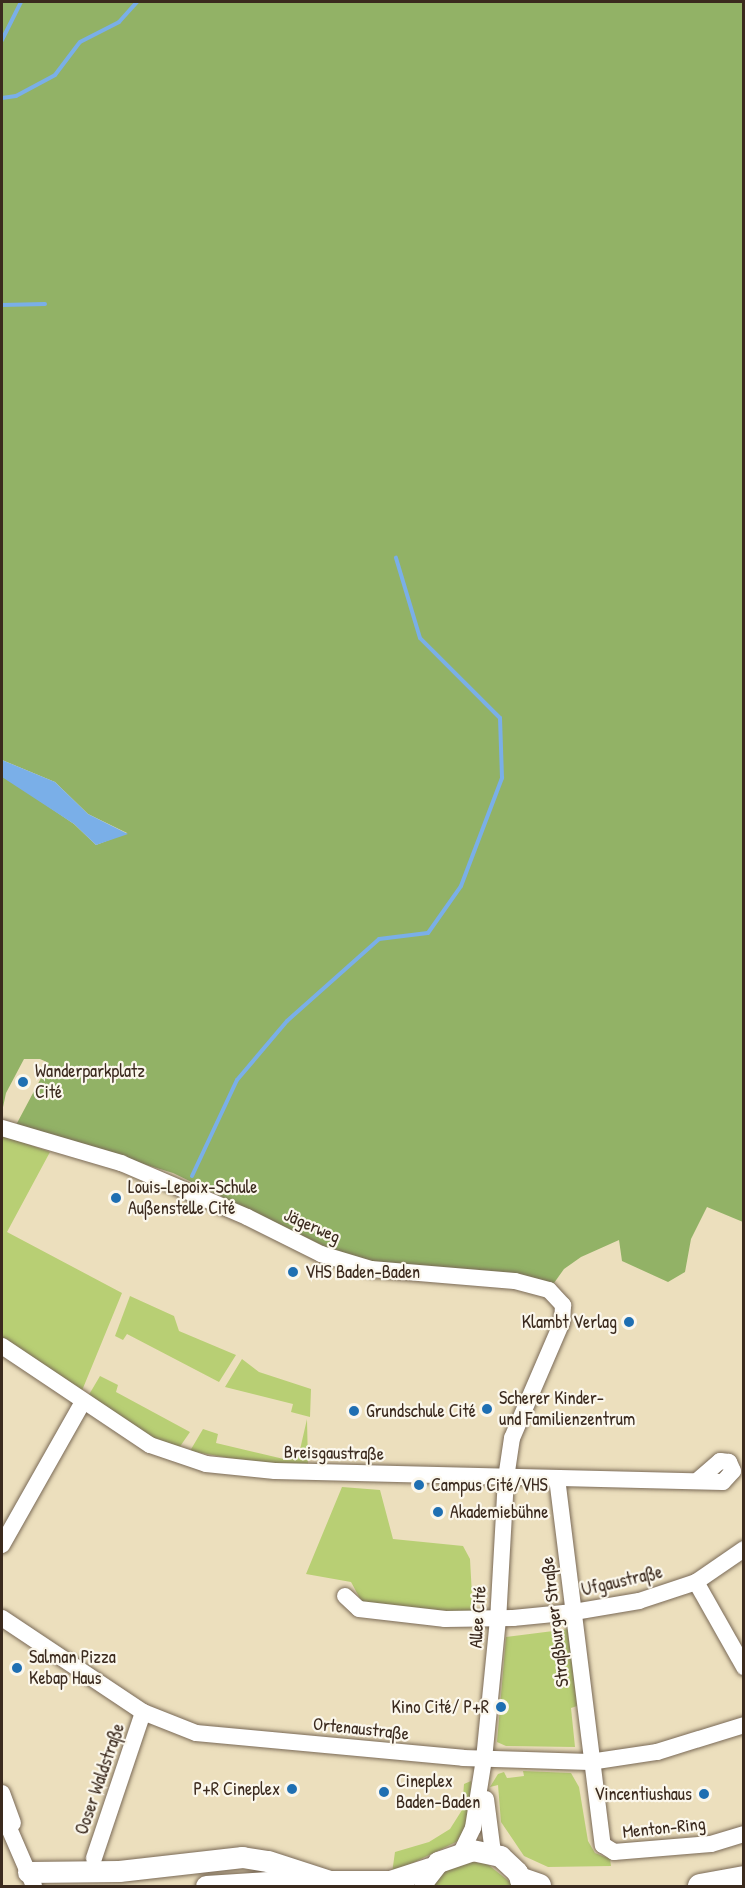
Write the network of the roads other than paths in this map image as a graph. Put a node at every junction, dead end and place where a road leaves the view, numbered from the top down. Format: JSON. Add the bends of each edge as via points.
{"nodes":[{"id":1,"x":4,"y":1129,"type":"edge"},
{"id":2,"x":562,"y":1322,"type":"joint"},
{"id":3,"x":2,"y":1346,"type":"edge"},
{"id":4,"x":83,"y":1402,"type":"junction"},
{"id":5,"x":506,"y":1478,"type":"junction"},
{"id":6,"x":557,"y":1478,"type":"junction"},
{"id":7,"x":699,"y":1479,"type":"dead end"},
{"id":8,"x":2,"y":1545,"type":"edge"},
{"id":9,"x":744,"y":1549,"type":"edge"},
{"id":10,"x":696,"y":1582,"type":"junction"},
{"id":11,"x":345,"y":1596,"type":"dead end"},
{"id":12,"x":574,"y":1612,"type":"junction"},
{"id":13,"x":2,"y":1618,"type":"edge"},
{"id":14,"x":498,"y":1619,"type":"junction"},
{"id":15,"x":744,"y":1667,"type":"edge"},
{"id":16,"x":143,"y":1712,"type":"junction"},
{"id":17,"x":744,"y":1725,"type":"edge"},
{"id":18,"x":484,"y":1759,"type":"junction"},
{"id":19,"x":590,"y":1762,"type":"junction"},
{"id":20,"x":2,"y":1793,"type":"edge"},
{"id":21,"x":2,"y":1812,"type":"edge"},
{"id":22,"x":744,"y":1834,"type":"edge"},
{"id":23,"x":15,"y":1838,"type":"junction"},
{"id":24,"x":462,"y":1851,"type":"junction"},
{"id":25,"x":493,"y":1853,"type":"junction"},
{"id":26,"x":94,"y":1858,"type":"dead end"},
{"id":27,"x":426,"y":1877,"type":"edge"},
{"id":28,"x":744,"y":1878,"type":"edge"},
{"id":29,"x":31,"y":1880,"type":"edge"},
{"id":30,"x":333,"y":1882,"type":"junction"},
{"id":31,"x":528,"y":1884,"type":"edge"},
{"id":32,"x":206,"y":1887,"type":"edge"},
{"id":33,"x":700,"y":1887,"type":"edge"}],
"edges":[{"from":1,"to":2,"type":"street","name":"Jägerweg","via":[[121,1163],[247,1217],[321,1254],[371,1269],[515,1281],[549,1290],[563,1305]]},
{"from":2,"to":5,"type":"street","name":"Allee Cité","via":[[519,1420]]},
{"from":3,"to":4,"type":"street","name":"Breisgaustraße"},
{"from":4,"to":5,"type":"street","name":"Breisgaustraße","via":[[150,1445],[206,1464],[275,1472]]},
{"from":4,"to":8,"type":"street"},
{"from":5,"to":6,"type":"street","name":"Breisgaustraße"},
{"from":5,"to":14,"type":"street","name":"Allee Cité"},
{"from":6,"to":7,"type":"street","name":"Breisgaustraße"},
{"from":6,"to":12,"type":"street","name":"Straßburger Straße"},
{"from":9,"to":10,"type":"street","name":"Ufgaustraße"},
{"from":10,"to":12,"type":"street","name":"Ufgaustraße","via":[[639,1601]]},
{"from":10,"to":15,"type":"street"},
{"from":11,"to":14,"type":"street","name":"Ufgaustraße","via":[[359,1609],[387,1615]]},
{"from":12,"to":14,"type":"street","name":"Ufgaustraße"},
{"from":12,"to":19,"type":"street","name":"Straßburger Straße"},
{"from":13,"to":16,"type":"street","name":"Ortenaustraße"},
{"from":14,"to":18,"type":"street","name":"Allee Cité"},
{"from":16,"to":18,"type":"street","name":"Ortenaustraße","via":[[196,1733]]},
{"from":16,"to":26,"type":"street","name":"Ooser Waldstraße"},
{"from":17,"to":19,"type":"street","name":"Ortenaustraße","via":[[657,1752]]},
{"from":18,"to":19,"type":"street","name":"Ortenaustraße"},
{"from":18,"to":24,"type":"street","name":"Allee Cité","via":[[473,1828]]},
{"from":18,"to":25,"type":"street","name":"Allee Cité","via":[[486,1814]]},
{"from":19,"to":22,"type":"street","name":"Menton-Ring","via":[[601,1838],[608,1850],[711,1844]]},
{"from":20,"to":23,"type":"street"},
{"from":21,"to":23,"type":"street"},
{"from":23,"to":29,"type":"street"},
{"from":24,"to":25,"type":"main road"},
{"from":24,"to":27,"type":"main road"},
{"from":25,"to":31,"type":"main road"},
{"from":27,"to":30,"type":"main road"},
{"from":28,"to":33,"type":"highway"},
{"from":29,"to":30,"type":"main road","via":[[242,1857],[268,1861]]},
{"from":30,"to":32,"type":"main road"}]}
